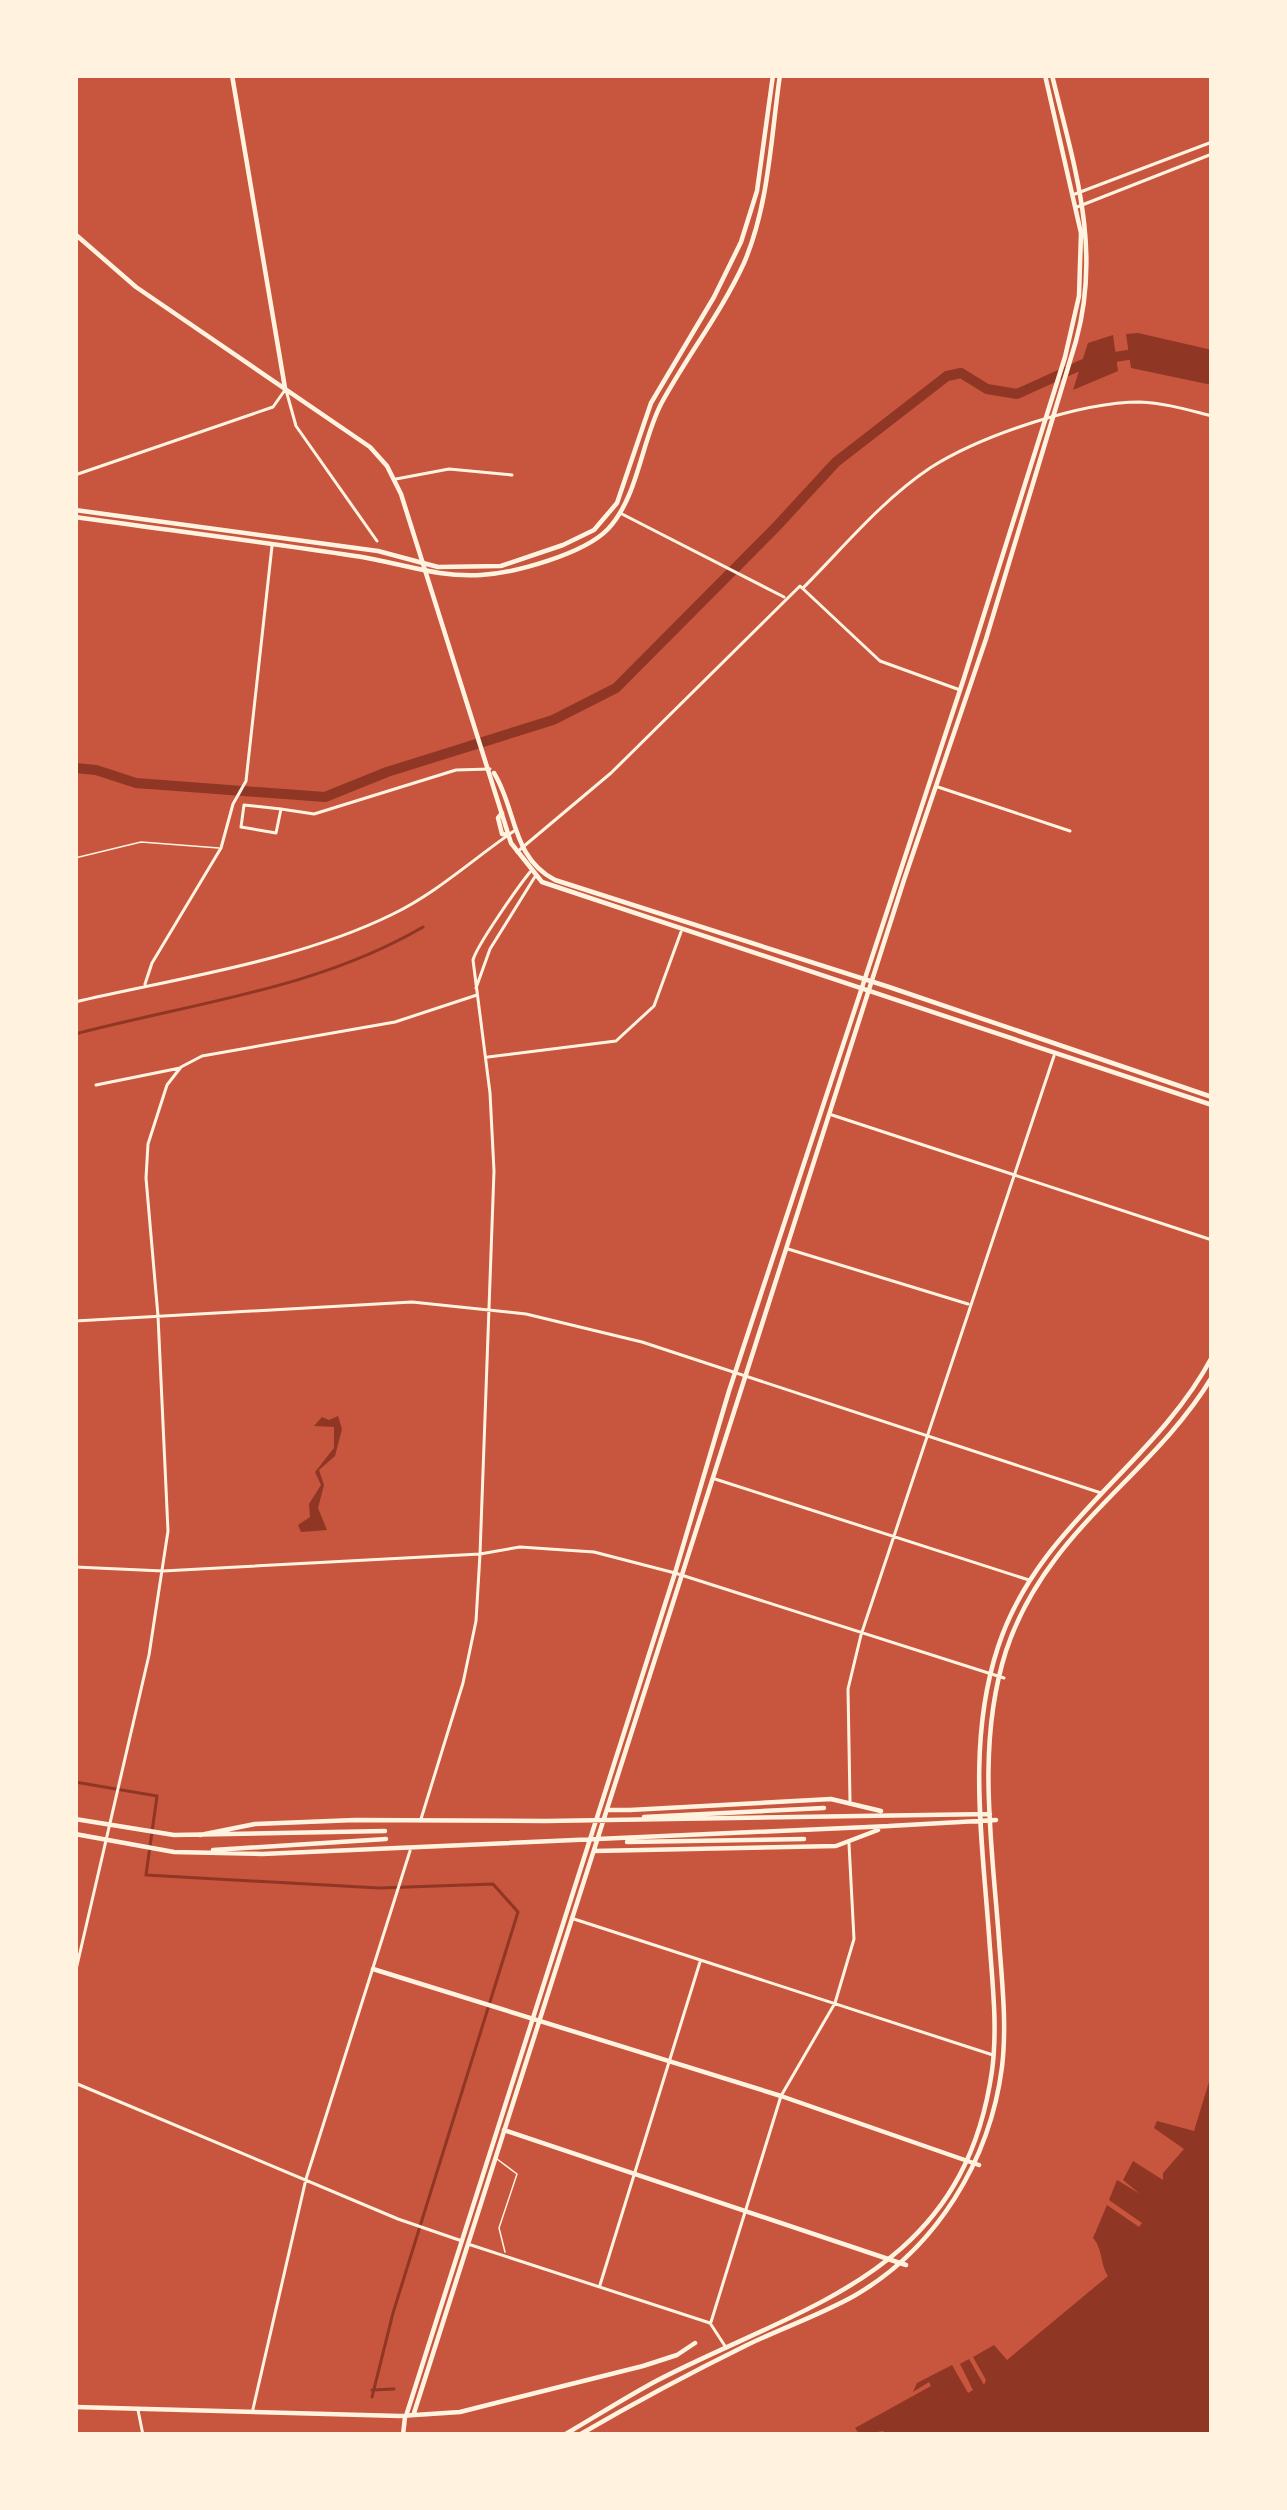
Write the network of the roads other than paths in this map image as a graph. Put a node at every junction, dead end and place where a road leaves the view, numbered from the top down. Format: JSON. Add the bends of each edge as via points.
{"nodes":[{"id":1,"x":232,"y":75,"type":"edge"},
{"id":2,"x":777,"y":75,"type":"edge"},
{"id":3,"x":1048,"y":75,"type":"edge"},
{"id":4,"x":1212,"y":142,"type":"edge"},
{"id":5,"x":1212,"y":154,"type":"edge"},
{"id":6,"x":1078,"y":193,"type":"junction"},
{"id":7,"x":1081,"y":206,"type":"junction"},
{"id":8,"x":75,"y":234,"type":"edge"},
{"id":9,"x":285,"y":388,"type":"junction"},
{"id":10,"x":1212,"y":416,"type":"edge"},
{"id":11,"x":1047,"y":421,"type":"junction"},
{"id":12,"x":75,"y":475,"type":"edge"},
{"id":13,"x":512,"y":476,"type":"dead end"},
{"id":14,"x":394,"y":479,"type":"junction"},
{"id":15,"x":75,"y":514,"type":"edge"},
{"id":16,"x":620,"y":514,"type":"junction"},
{"id":17,"x":272,"y":540,"type":"junction"},
{"id":18,"x":377,"y":541,"type":"dead end"},
{"id":19,"x":425,"y":563,"type":"junction"},
{"id":20,"x":428,"y":572,"type":"junction"},
{"id":21,"x":801,"y":587,"type":"junction"},
{"id":22,"x":787,"y":598,"type":"junction"},
{"id":23,"x":964,"y":691,"type":"junction"},
{"id":24,"x":490,"y":769,"type":"junction"},
{"id":25,"x":936,"y":787,"type":"junction"},
{"id":26,"x":281,"y":809,"type":"junction"},
{"id":27,"x":1070,"y":831,"type":"dead end"},
{"id":28,"x":511,"y":833,"type":"junction"},
{"id":29,"x":221,"y":848,"type":"junction"},
{"id":30,"x":520,"y":852,"type":"junction"},
{"id":31,"x":75,"y":858,"type":"edge"},
{"id":32,"x":535,"y":871,"type":"junction"},
{"id":33,"x":682,"y":930,"type":"junction"},
{"id":34,"x":867,"y":985,"type":"junction"},
{"id":35,"x":145,"y":986,"type":"junction"},
{"id":36,"x":476,"y":993,"type":"junction"},
{"id":37,"x":75,"y":1002,"type":"edge"},
{"id":38,"x":1056,"y":1051,"type":"junction"},
{"id":39,"x":486,"y":1058,"type":"junction"},
{"id":40,"x":182,"y":1067,"type":"junction"},
{"id":41,"x":96,"y":1085,"type":"dead end"},
{"id":42,"x":1212,"y":1101,"type":"edge"},
{"id":43,"x":830,"y":1114,"type":"junction"},
{"id":44,"x":1015,"y":1176,"type":"junction"},
{"id":45,"x":1212,"y":1240,"type":"edge"},
{"id":46,"x":787,"y":1249,"type":"junction"},
{"id":47,"x":970,"y":1304,"type":"junction"},
{"id":48,"x":488,"y":1308,"type":"junction"},
{"id":49,"x":158,"y":1316,"type":"junction"},
{"id":50,"x":75,"y":1322,"type":"edge"},
{"id":51,"x":1212,"y":1357,"type":"edge"},
{"id":52,"x":734,"y":1375,"type":"junction"},
{"id":53,"x":1212,"y":1377,"type":"edge"},
{"id":54,"x":745,"y":1378,"type":"junction"},
{"id":55,"x":928,"y":1437,"type":"junction"},
{"id":56,"x":713,"y":1478,"type":"junction"},
{"id":57,"x":1099,"y":1492,"type":"junction"},
{"id":58,"x":1108,"y":1497,"type":"junction"},
{"id":59,"x":895,"y":1536,"type":"junction"},
{"id":60,"x":481,"y":1554,"type":"junction"},
{"id":61,"x":75,"y":1567,"type":"edge"},
{"id":62,"x":163,"y":1571,"type":"junction"},
{"id":63,"x":679,"y":1574,"type":"junction"},
{"id":64,"x":1029,"y":1580,"type":"junction"},
{"id":65,"x":861,"y":1635,"type":"junction"},
{"id":66,"x":990,"y":1675,"type":"junction"},
{"id":67,"x":1002,"y":1678,"type":"junction"},
{"id":68,"x":850,"y":1801,"type":"junction"},
{"id":69,"x":824,"y":1808,"type":"dead end"},
{"id":70,"x":607,"y":1810,"type":"junction"},
{"id":71,"x":630,"y":1810,"type":"junction"},
{"id":72,"x":668,"y":1814,"type":"junction"},
{"id":73,"x":910,"y":1816,"type":"junction"},
{"id":74,"x":981,"y":1818,"type":"junction"},
{"id":75,"x":992,"y":1818,"type":"junction"},
{"id":76,"x":75,"y":1819,"type":"edge"},
{"id":77,"x":421,"y":1819,"type":"junction"},
{"id":78,"x":600,"y":1819,"type":"junction"},
{"id":79,"x":629,"y":1819,"type":"junction"},
{"id":80,"x":890,"y":1826,"type":"junction"},
{"id":81,"x":110,"y":1827,"type":"junction"},
{"id":82,"x":75,"y":1834,"type":"edge"},
{"id":83,"x":200,"y":1835,"type":"junction"},
{"id":84,"x":804,"y":1839,"type":"dead end"},
{"id":85,"x":593,"y":1840,"type":"junction"},
{"id":86,"x":609,"y":1840,"type":"junction"},
{"id":87,"x":107,"y":1842,"type":"junction"},
{"id":88,"x":649,"y":1844,"type":"junction"},
{"id":89,"x":849,"y":1844,"type":"junction"},
{"id":90,"x":411,"y":1848,"type":"junction"},
{"id":91,"x":594,"y":1851,"type":"junction"},
{"id":92,"x":613,"y":1851,"type":"junction"},
{"id":93,"x":183,"y":1852,"type":"junction"},
{"id":94,"x":572,"y":1918,"type":"junction"},
{"id":95,"x":700,"y":1960,"type":"junction"},
{"id":96,"x":373,"y":1969,"type":"junction"},
{"id":97,"x":75,"y":1973,"type":"edge"},
{"id":98,"x":835,"y":2003,"type":"junction"},
{"id":99,"x":536,"y":2019,"type":"junction"},
{"id":100,"x":993,"y":2055,"type":"junction"},
{"id":101,"x":668,"y":2060,"type":"junction"},
{"id":102,"x":75,"y":2084,"type":"edge"},
{"id":103,"x":782,"y":2096,"type":"junction"},
{"id":104,"x":504,"y":2129,"type":"junction"},
{"id":105,"x":495,"y":2158,"type":"junction"},
{"id":106,"x":966,"y":2159,"type":"junction"},
{"id":107,"x":977,"y":2164,"type":"junction"},
{"id":108,"x":634,"y":2174,"type":"junction"},
{"id":109,"x":306,"y":2179,"type":"junction"},
{"id":110,"x":743,"y":2212,"type":"junction"},
{"id":111,"x":464,"y":2242,"type":"junction"},
{"id":112,"x":506,"y":2256,"type":"junction"},
{"id":113,"x":899,"y":2263,"type":"junction"},
{"id":114,"x":599,"y":2288,"type":"junction"},
{"id":115,"x":710,"y":2323,"type":"junction"},
{"id":116,"x":695,"y":2344,"type":"dead end"},
{"id":117,"x":729,"y":2350,"type":"junction"},
{"id":118,"x":75,"y":2407,"type":"edge"},
{"id":119,"x":138,"y":2408,"type":"junction"},
{"id":120,"x":253,"y":2409,"type":"junction"},
{"id":121,"x":414,"y":2413,"type":"junction"},
{"id":122,"x":406,"y":2416,"type":"junction"},
{"id":123,"x":143,"y":2435,"type":"edge"},
{"id":124,"x":404,"y":2435,"type":"edge"},
{"id":125,"x":564,"y":2435,"type":"edge"},
{"id":126,"x":579,"y":2435,"type":"edge"}],
"edges":[{"from":1,"to":9,"type":"main road"},
{"from":2,"to":16,"type":"main road","via":[[752,243],[662,403]]},
{"from":2,"to":19,"type":"main road","via":[[741,242],[660,385],[609,515],[580,537],[501,566]]},
{"from":3,"to":6,"type":"main road"},
{"from":4,"to":6,"type":"street"},
{"from":5,"to":7,"type":"street"},
{"from":6,"to":7,"type":"main road"},
{"from":7,"to":11,"type":"main road","via":[[1082,274]]},
{"from":7,"to":11,"type":"main road","via":[[1088,274],[1076,341]]},
{"from":8,"to":9,"type":"main road","via":[[115,272]]},
{"from":9,"to":12,"type":"street","via":[[273,407]]},
{"from":9,"to":14,"type":"main road","via":[[375,452]]},
{"from":9,"to":18,"type":"street","via":[[296,426]]},
{"from":10,"to":11,"type":"street","via":[[1142,402]]},
{"from":11,"to":21,"type":"street","via":[[931,468]]},
{"from":11,"to":23,"type":"main road"},
{"from":13,"to":14,"type":"street","via":[[449,469]]},
{"from":14,"to":19,"type":"main road"},
{"from":15,"to":17,"type":"main road"},
{"from":16,"to":20,"type":"main road","via":[[602,535],[561,555],[481,575]]},
{"from":16,"to":22,"type":"street"},
{"from":17,"to":19,"type":"main road"},
{"from":17,"to":20,"type":"main road"},
{"from":17,"to":29,"type":"street","via":[[246,781]]},
{"from":19,"to":20,"type":"main road"},
{"from":20,"to":24,"type":"main road"},
{"from":21,"to":22,"type":"street"},
{"from":21,"to":23,"type":"street","via":[[880,661]]},
{"from":22,"to":30,"type":"street"},
{"from":23,"to":25,"type":"main road"},
{"from":23,"to":34,"type":"main road"},
{"from":24,"to":26,"type":"street","via":[[455,770],[314,814]]},
{"from":24,"to":28,"type":"main road"},
{"from":24,"to":28,"type":"main road"},
{"from":25,"to":27,"type":"street"},
{"from":25,"to":34,"type":"main road"},
{"from":26,"to":26,"type":"street","via":[[276,833],[241,827],[244,805]]},
{"from":28,"to":30,"type":"main road"},
{"from":28,"to":35,"type":"street","via":[[377,922]]},
{"from":29,"to":31,"type":"lane","via":[[141,842]]},
{"from":29,"to":35,"type":"street"},
{"from":30,"to":32,"type":"main road"},
{"from":32,"to":33,"type":"main road","via":[[562,891]]},
{"from":32,"to":34,"type":"main road"},
{"from":32,"to":36,"type":"street","via":[[490,949]]},
{"from":32,"to":36,"type":"street","via":[[477,945]]},
{"from":33,"to":34,"type":"main road"},
{"from":33,"to":39,"type":"street","via":[[654,1006],[616,1041]]},
{"from":34,"to":38,"type":"main road"},
{"from":34,"to":42,"type":"main road"},
{"from":34,"to":43,"type":"main road"},
{"from":34,"to":52,"type":"main road"},
{"from":35,"to":37,"type":"street"},
{"from":36,"to":39,"type":"street"},
{"from":36,"to":40,"type":"street","via":[[421,1016],[214,1053]]},
{"from":38,"to":42,"type":"main road"},
{"from":38,"to":44,"type":"street"},
{"from":39,"to":48,"type":"street","via":[[494,1172]]},
{"from":40,"to":41,"type":"street"},
{"from":40,"to":49,"type":"street","via":[[162,1096],[146,1163]]},
{"from":43,"to":44,"type":"street"},
{"from":43,"to":46,"type":"main road"},
{"from":44,"to":45,"type":"street"},
{"from":44,"to":47,"type":"street"},
{"from":46,"to":47,"type":"street"},
{"from":46,"to":54,"type":"main road"},
{"from":47,"to":55,"type":"street"},
{"from":48,"to":49,"type":"street","via":[[382,1303]]},
{"from":48,"to":52,"type":"street","via":[[642,1342]]},
{"from":48,"to":60,"type":"street"},
{"from":49,"to":50,"type":"street"},
{"from":49,"to":62,"type":"street","via":[[168,1493]]},
{"from":51,"to":57,"type":"main road","via":[[1179,1407]]},
{"from":52,"to":54,"type":"street"},
{"from":52,"to":63,"type":"main road"},
{"from":53,"to":58,"type":"main road"},
{"from":54,"to":55,"type":"street"},
{"from":54,"to":56,"type":"main road"},
{"from":55,"to":57,"type":"street"},
{"from":55,"to":59,"type":"street"},
{"from":56,"to":59,"type":"street"},
{"from":56,"to":63,"type":"main road"},
{"from":57,"to":58,"type":"street"},
{"from":57,"to":64,"type":"main road"},
{"from":58,"to":67,"type":"main road","via":[[1034,1590]]},
{"from":59,"to":64,"type":"street"},
{"from":59,"to":65,"type":"street"},
{"from":60,"to":62,"type":"street"},
{"from":60,"to":63,"type":"street","via":[[520,1547],[594,1552]]},
{"from":60,"to":77,"type":"street","via":[[463,1683]]},
{"from":61,"to":62,"type":"street"},
{"from":62,"to":81,"type":"street"},
{"from":63,"to":65,"type":"street"},
{"from":63,"to":70,"type":"main road"},
{"from":63,"to":78,"type":"main road"},
{"from":64,"to":66,"type":"main road"},
{"from":65,"to":66,"type":"street"},
{"from":65,"to":68,"type":"street","via":[[848,1689]]},
{"from":66,"to":67,"type":"street"},
{"from":66,"to":74,"type":"main road","via":[[979,1736]]},
{"from":67,"to":75,"type":"main road","via":[[988,1737]]},
{"from":68,"to":71,"type":"main road"},
{"from":68,"to":73,"type":"main road"},
{"from":69,"to":72,"type":"main road"},
{"from":70,"to":71,"type":"main road"},
{"from":70,"to":78,"type":"main road"},
{"from":71,"to":72,"type":"main road"},
{"from":72,"to":79,"type":"main road"},
{"from":73,"to":74,"type":"main road"},
{"from":73,"to":79,"type":"main road"},
{"from":74,"to":75,"type":"main road"},
{"from":74,"to":80,"type":"main road"},
{"from":74,"to":100,"type":"main road"},
{"from":75,"to":107,"type":"main road","via":[[1004,2045]]},
{"from":76,"to":81,"type":"main road"},
{"from":77,"to":78,"type":"main road"},
{"from":77,"to":83,"type":"main road","via":[[255,1824]]},
{"from":78,"to":79,"type":"main road"},
{"from":78,"to":85,"type":"main road"},
{"from":80,"to":86,"type":"main road"},
{"from":80,"to":89,"type":"main road"},
{"from":81,"to":83,"type":"main road"},
{"from":81,"to":87,"type":"street"},
{"from":82,"to":87,"type":"main road"},
{"from":83,"to":93,"type":"main road","via":[[385,1835]]},
{"from":84,"to":88,"type":"main road"},
{"from":85,"to":86,"type":"main road"},
{"from":85,"to":90,"type":"main road"},
{"from":85,"to":91,"type":"main road"},
{"from":85,"to":99,"type":"main road"},
{"from":86,"to":88,"type":"main road"},
{"from":87,"to":93,"type":"main road"},
{"from":87,"to":97,"type":"street"},
{"from":88,"to":92,"type":"main road"},
{"from":89,"to":92,"type":"main road"},
{"from":89,"to":98,"type":"street","via":[[854,1939]]},
{"from":90,"to":93,"type":"main road"},
{"from":90,"to":96,"type":"street"},
{"from":91,"to":92,"type":"main road"},
{"from":91,"to":94,"type":"main road"},
{"from":94,"to":95,"type":"street"},
{"from":94,"to":99,"type":"main road"},
{"from":95,"to":98,"type":"street"},
{"from":95,"to":101,"type":"street"},
{"from":96,"to":99,"type":"main road"},
{"from":96,"to":109,"type":"street"},
{"from":98,"to":100,"type":"street"},
{"from":98,"to":103,"type":"street"},
{"from":99,"to":101,"type":"main road"},
{"from":99,"to":104,"type":"main road"},
{"from":99,"to":111,"type":"main road"},
{"from":100,"to":106,"type":"main road"},
{"from":101,"to":103,"type":"main road"},
{"from":101,"to":108,"type":"street"},
{"from":102,"to":109,"type":"street"},
{"from":103,"to":106,"type":"main road"},
{"from":103,"to":110,"type":"street"},
{"from":104,"to":105,"type":"main road"},
{"from":104,"to":108,"type":"main road"},
{"from":105,"to":111,"type":"main road"},
{"from":105,"to":112,"type":"lane","via":[[517,2174],[500,2228]]},
{"from":106,"to":107,"type":"main road"},
{"from":106,"to":113,"type":"main road"},
{"from":107,"to":113,"type":"main road"},
{"from":108,"to":110,"type":"main road"},
{"from":108,"to":114,"type":"street"},
{"from":109,"to":111,"type":"street"},
{"from":109,"to":120,"type":"street"},
{"from":110,"to":113,"type":"main road"},
{"from":110,"to":115,"type":"street"},
{"from":111,"to":112,"type":"street"},
{"from":111,"to":121,"type":"main road"},
{"from":111,"to":122,"type":"main road"},
{"from":112,"to":114,"type":"street"},
{"from":113,"to":117,"type":"main road"},
{"from":114,"to":115,"type":"street"},
{"from":115,"to":117,"type":"street"},
{"from":116,"to":121,"type":"main road","via":[[643,2366],[482,2408]]},
{"from":117,"to":125,"type":"main road"},
{"from":117,"to":126,"type":"main road"},
{"from":118,"to":119,"type":"main road"},
{"from":119,"to":120,"type":"main road"},
{"from":119,"to":123,"type":"street"},
{"from":120,"to":122,"type":"main road"},
{"from":121,"to":122,"type":"main road"},
{"from":122,"to":124,"type":"main road"}]}
